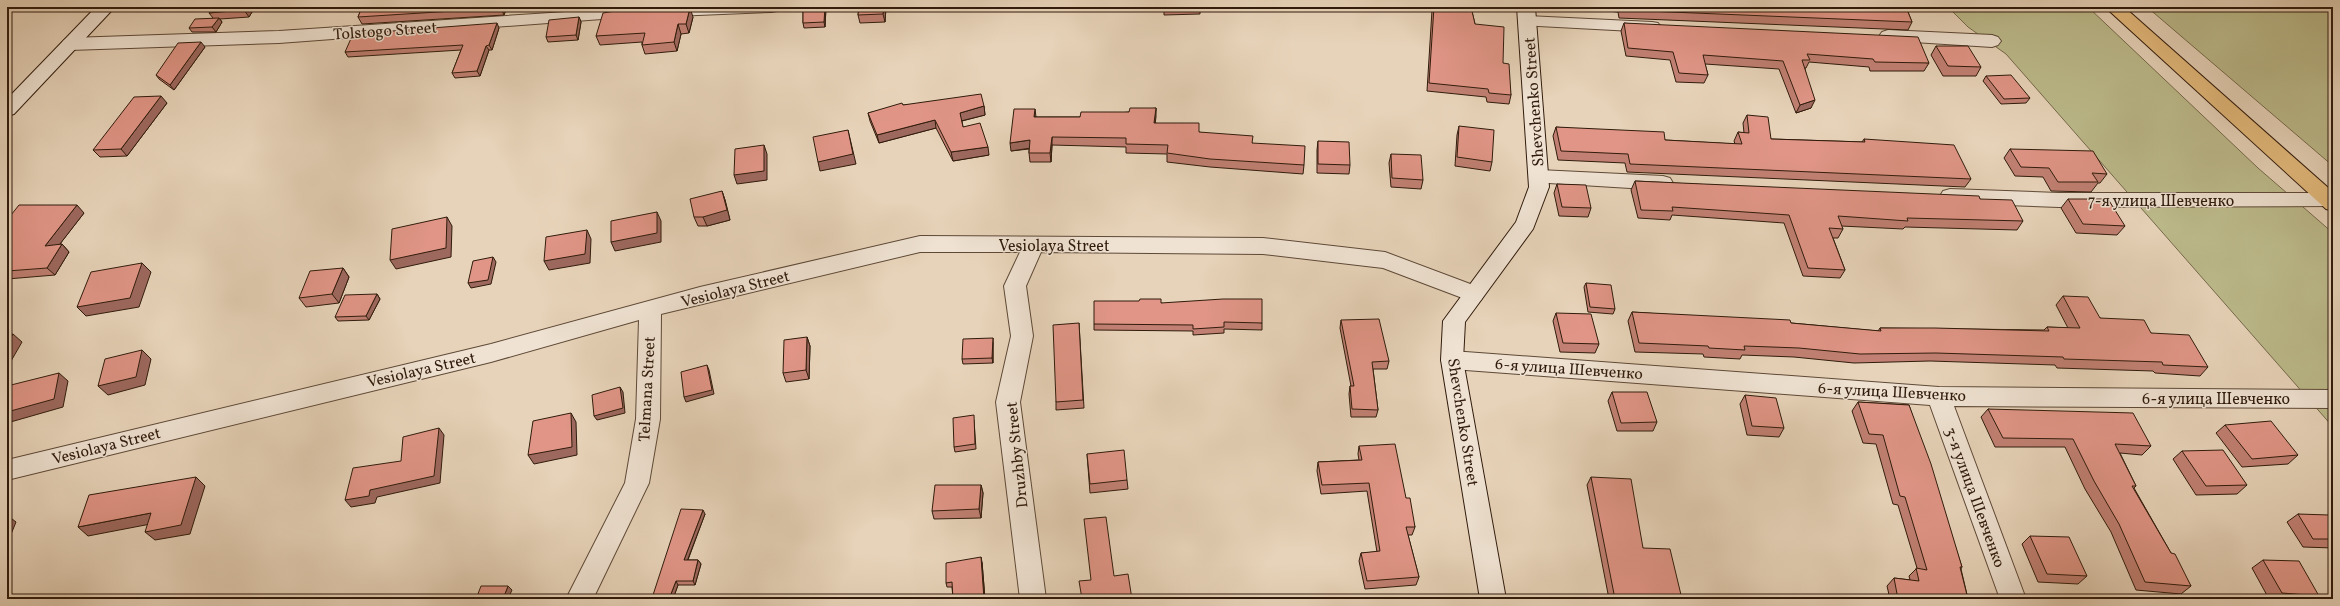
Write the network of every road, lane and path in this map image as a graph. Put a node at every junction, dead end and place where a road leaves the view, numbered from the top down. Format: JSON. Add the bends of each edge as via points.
{"nodes":[{"id":1,"x":106,"y":7,"type":"edge"},
{"id":2,"x":771,"y":7,"type":"edge"},
{"id":3,"x":2114,"y":7,"type":"edge"},
{"id":4,"x":1527,"y":14,"type":"edge"},
{"id":5,"x":1669,"y":27,"type":"edge"},
{"id":6,"x":1874,"y":36,"type":"edge"},
{"id":7,"x":1992,"y":41,"type":"dead end"},
{"id":8,"x":70,"y":44,"type":"junction"},
{"id":9,"x":7,"y":110,"type":"edge"},
{"id":10,"x":1539,"y":177,"type":"junction"},
{"id":11,"x":1680,"y":184,"type":"edge"},
{"id":12,"x":1932,"y":195,"type":"edge"},
{"id":13,"x":2331,"y":202,"type":"edge"},
{"id":14,"x":1034,"y":244,"type":"junction"},
{"id":15,"x":1473,"y":294,"type":"junction"},
{"id":16,"x":650,"y":309,"type":"junction"},
{"id":17,"x":1452,"y":360,"type":"junction"},
{"id":18,"x":1939,"y":396,"type":"junction"},
{"id":19,"x":2333,"y":399,"type":"edge"},
{"id":20,"x":7,"y":470,"type":"edge"},
{"id":21,"x":579,"y":599,"type":"edge"},
{"id":22,"x":1033,"y":599,"type":"edge"},
{"id":23,"x":1493,"y":599,"type":"edge"},
{"id":24,"x":2013,"y":599,"type":"edge"}],
"edges":[{"from":1,"to":8,"type":"street"},
{"from":2,"to":8,"type":"street","name":"Tolstogo Street","via":[[602,14],[279,37]]},
{"from":3,"to":13,"type":"main road"},
{"from":4,"to":5,"type":"street"},
{"from":4,"to":10,"type":"street","name":"Shevchenko Street"},
{"from":6,"to":7,"type":"street"},
{"from":8,"to":9,"type":"street"},
{"from":10,"to":11,"type":"street"},
{"from":10,"to":15,"type":"street","name":"Shevchenko Street","via":[[1539,187],[1526,224]]},
{"from":12,"to":13,"type":"street","name":"7-я улица Шевченко","via":[[2058,200]]},
{"from":14,"to":15,"type":"street","name":"Vesiolaya Street","via":[[1263,246],[1370,258],[1385,260]]},
{"from":14,"to":16,"type":"street","name":"Vesiolaya Street","via":[[920,244]]},
{"from":14,"to":22,"type":"street","name":"Druzhby Street","via":[[1015,286],[1022,336],[1008,402]]},
{"from":15,"to":17,"type":"street","name":"Shevchenko Street","via":[[1454,321]]},
{"from":16,"to":20,"type":"street","name":"Vesiolaya Street","via":[[491,352]]},
{"from":16,"to":21,"type":"street","name":"Telmana Street","via":[[648,420],[637,483]]},
{"from":17,"to":18,"type":"street","name":"6-я улица Шевченко"},
{"from":17,"to":23,"type":"street","name":"Shevchenko Street"},
{"from":18,"to":19,"type":"street","name":"6-я улица Шевченко"},
{"from":18,"to":24,"type":"street","name":"3-я улица Шевченко"}]}
